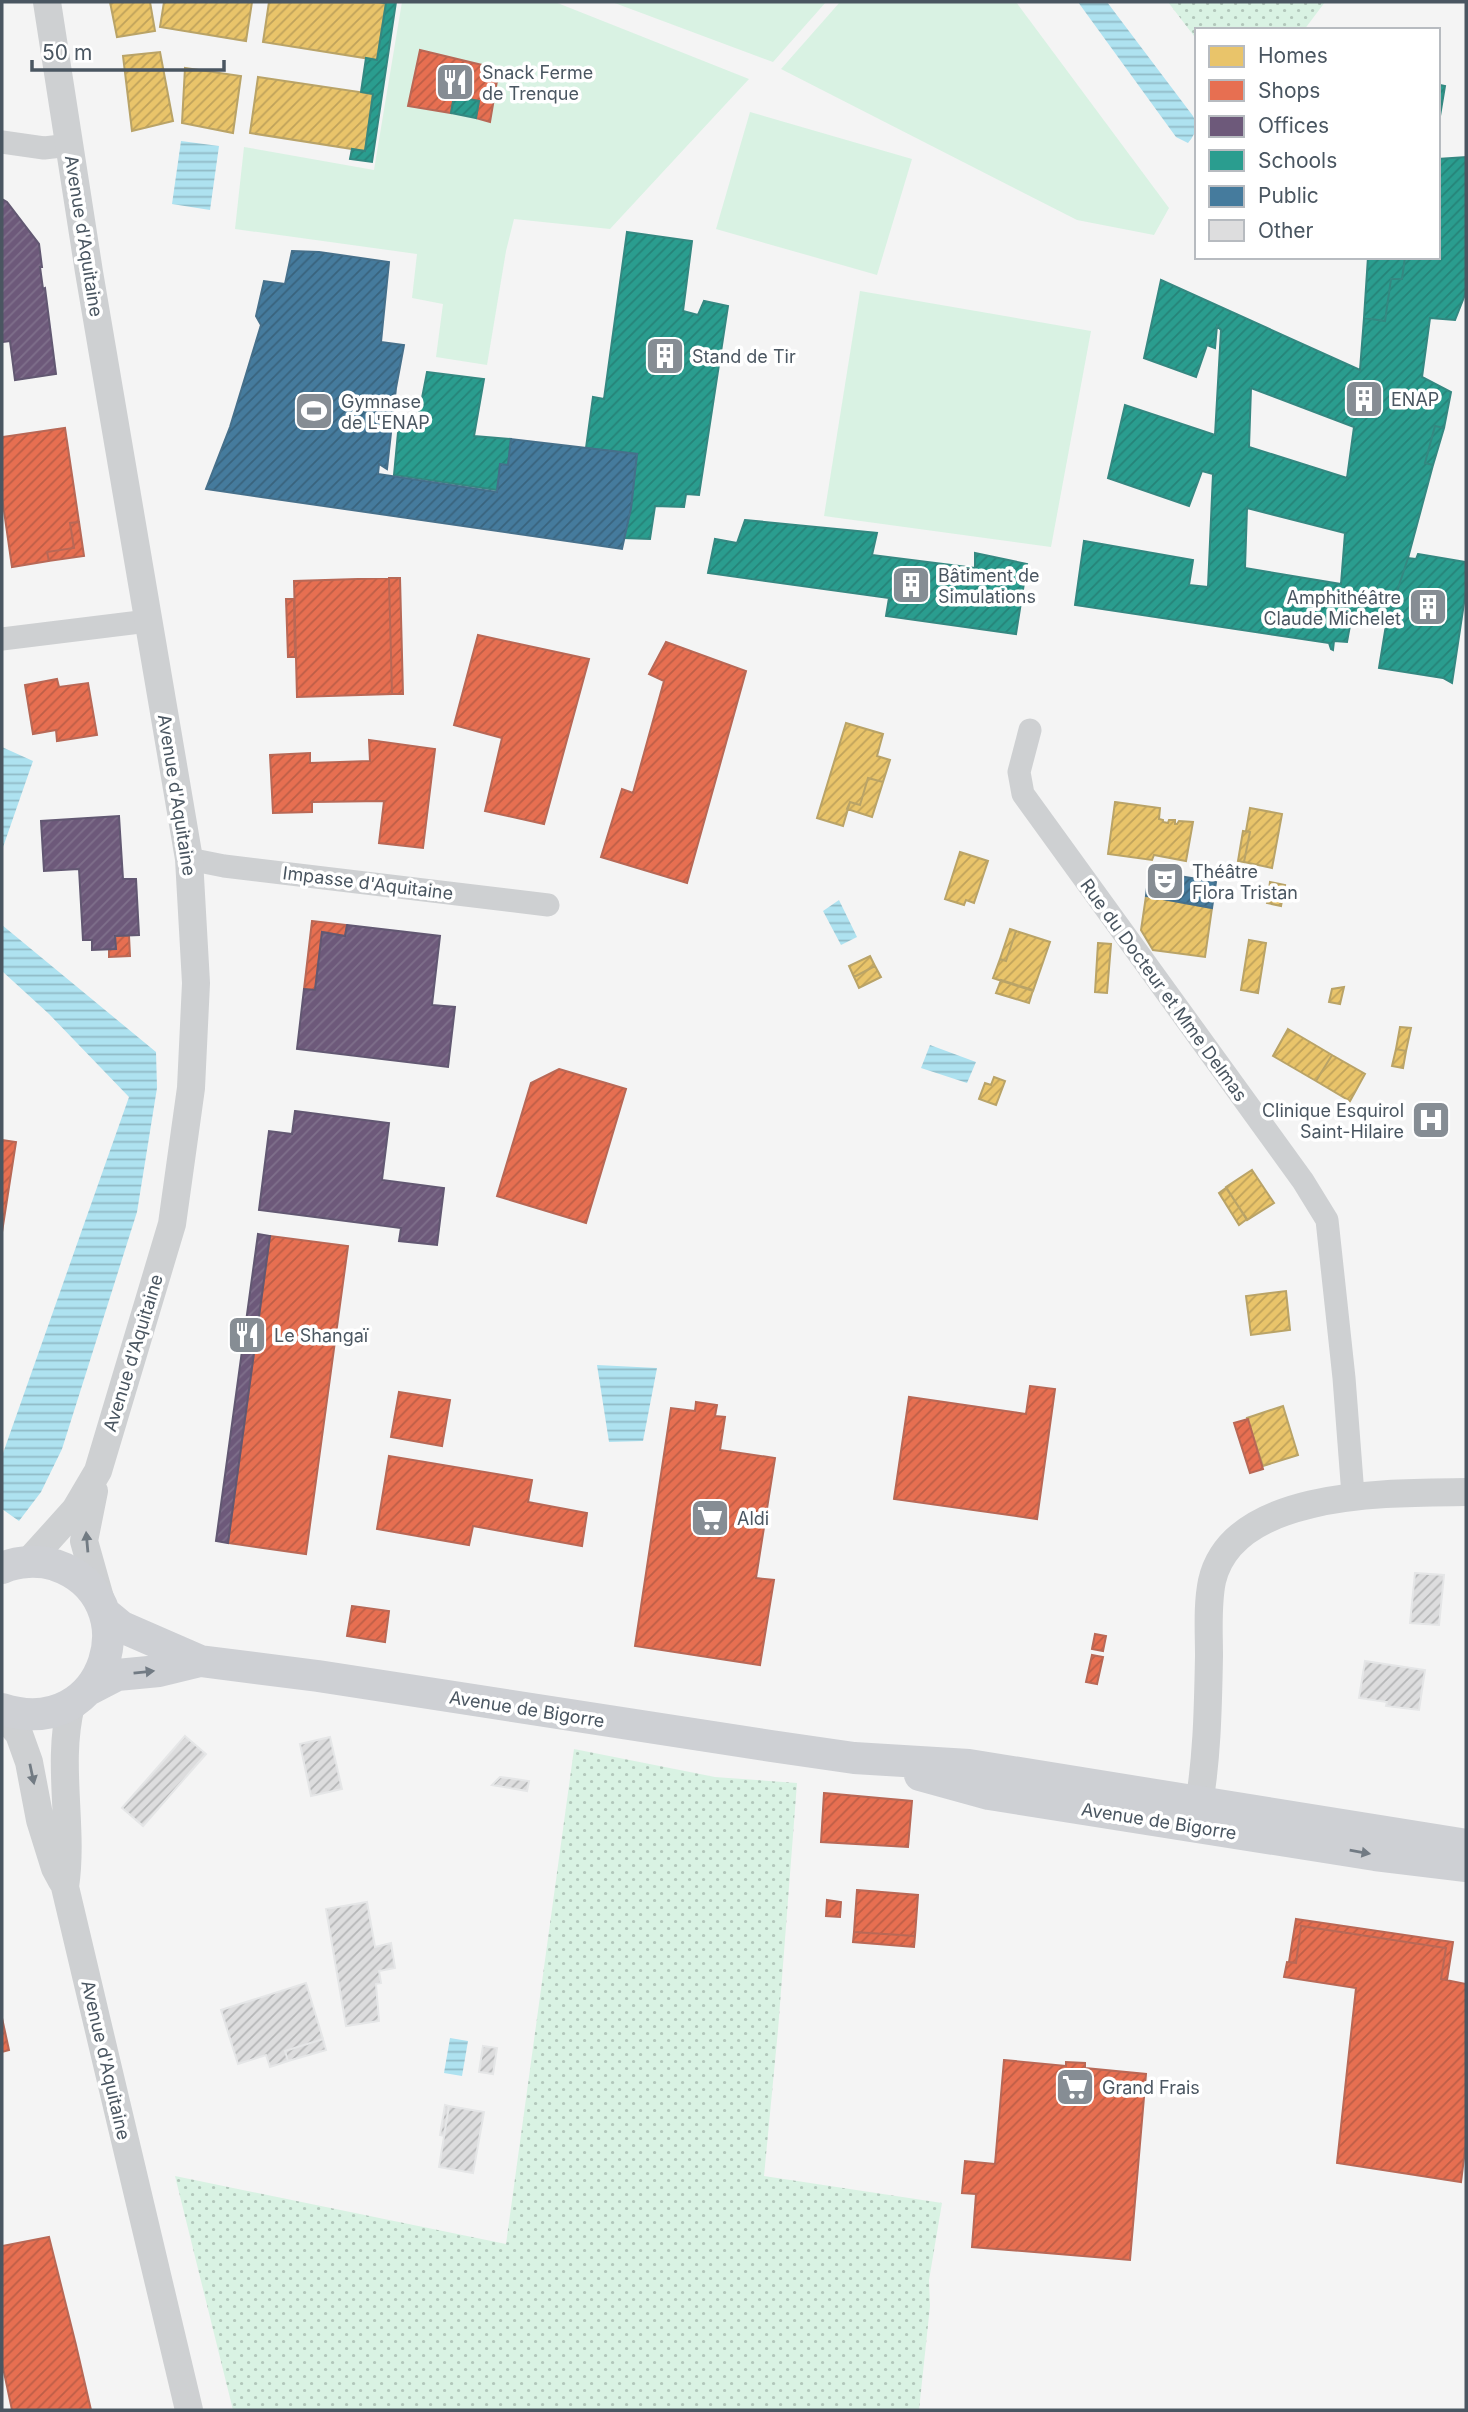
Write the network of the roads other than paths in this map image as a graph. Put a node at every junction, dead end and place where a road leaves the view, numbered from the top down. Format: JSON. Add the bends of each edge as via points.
{"nodes":[{"id":1,"x":47,"y":2,"type":"edge"},
{"id":2,"x":2,"y":142,"type":"edge"},
{"id":3,"x":70,"y":145,"type":"junction"},
{"id":4,"x":148,"y":621,"type":"junction"},
{"id":5,"x":2,"y":639,"type":"edge"},
{"id":6,"x":1030,"y":730,"type":"dead end"},
{"id":7,"x":189,"y":859,"type":"junction"},
{"id":8,"x":548,"y":905,"type":"dead end"},
{"id":9,"x":98,"y":1471,"type":"junction"},
{"id":10,"x":1466,"y":1492,"type":"edge"},
{"id":11,"x":1353,"y":1495,"type":"junction"},
{"id":12,"x":15,"y":1565,"type":"edge"},
{"id":13,"x":104,"y":1610,"type":"junction"},
{"id":14,"x":200,"y":1661,"type":"junction"},
{"id":15,"x":80,"y":1697,"type":"junction"},
{"id":16,"x":2,"y":1712,"type":"edge"},
{"id":17,"x":855,"y":1758,"type":"junction"},
{"id":18,"x":1027,"y":1800,"type":"junction"},
{"id":19,"x":1198,"y":1808,"type":"junction"},
{"id":20,"x":1466,"y":1845,"type":"edge"},
{"id":21,"x":1466,"y":1866,"type":"edge"},
{"id":22,"x":65,"y":1887,"type":"junction"},
{"id":23,"x":189,"y":2410,"type":"edge"}],
"edges":[{"from":1,"to":3,"type":"street","name":"Avenue d'Aquitaine"},
{"from":2,"to":3,"type":"street","via":[[44,148]]},
{"from":3,"to":4,"type":"street","name":"Avenue d'Aquitaine"},
{"from":4,"to":5,"type":"street"},
{"from":4,"to":7,"type":"street","name":"Avenue d'Aquitaine"},
{"from":6,"to":11,"type":"street","name":"Rue du Docteur et Mme Delmas","via":[[1019,772],[1023,794],[1327,1220]]},
{"from":7,"to":8,"type":"street","name":"Impasse d'Aquitaine"},
{"from":7,"to":9,"type":"street","name":"Avenue d'Aquitaine","via":[[196,983],[191,1088],[178,1192]]},
{"from":9,"to":12,"type":"street","name":"Avenue d'Aquitaine","via":[[75,1510]]},
{"from":13,"to":9,"type":"street","one_way":true,"via":[[85,1541]]},
{"from":10,"to":11,"type":"street"},
{"from":11,"to":19,"type":"street","via":[[1277,1515],[1250,1528],[1219,1561],[1212,1583],[1208,1719]]},
{"from":12,"to":13,"type":"main road","via":[[47,1563],[65,1569],[93,1592]]},
{"from":13,"to":14,"type":"main road","name":"Avenue de Bigorre","via":[[122,1626]]},
{"from":13,"to":15,"type":"main road","via":[[108,1644],[103,1668]]},
{"from":15,"to":14,"type":"main road","name":"Avenue de Bigorre","one_way":true,"via":[[117,1675]]},
{"from":14,"to":17,"type":"main road","name":"Avenue de Bigorre"},
{"from":15,"to":16,"type":"main road","name":"Avenue de Bigorre","via":[[47,1714]]},
{"from":15,"to":22,"type":"street","name":"Avenue d'Aquitaine","via":[[67,1721],[64,1759]]},
{"from":16,"to":22,"type":"street","one_way":true,"via":[[23,1743],[40,1820]]},
{"from":17,"to":18,"type":"main road","name":"Avenue de Bigorre"},
{"from":17,"to":19,"type":"main road","name":"Avenue de Bigorre","via":[[968,1765]]},
{"from":18,"to":19,"type":"main road","via":[[1047,1792]]},
{"from":18,"to":21,"type":"main road","name":"Avenue de Bigorre","one_way":true},
{"from":19,"to":20,"type":"main road","name":"Avenue de Bigorre"},
{"from":22,"to":23,"type":"street","name":"Avenue d'Aquitaine"}]}
